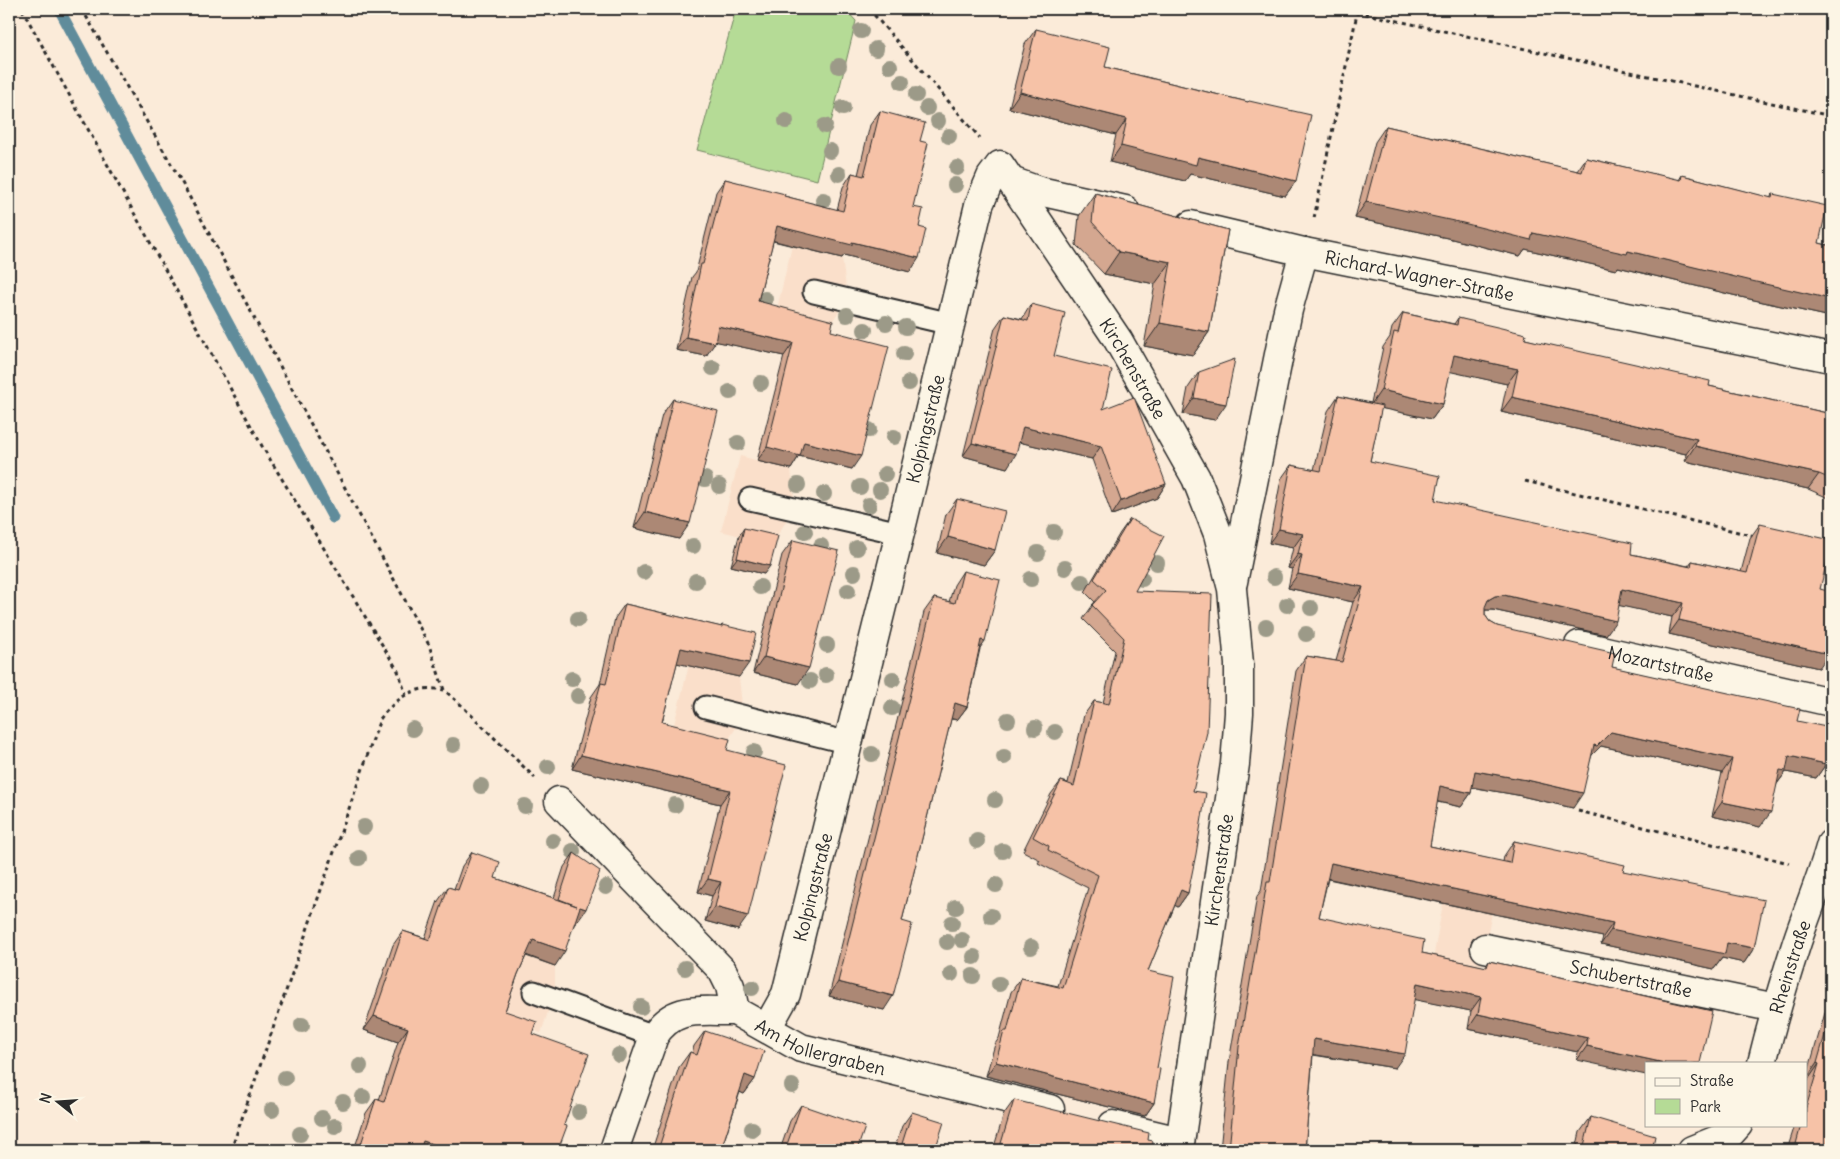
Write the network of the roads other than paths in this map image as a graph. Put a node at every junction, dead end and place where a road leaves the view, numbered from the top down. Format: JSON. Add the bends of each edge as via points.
{"nodes":[{"id":1,"x":1005,"y":173,"type":"junction"},
{"id":2,"x":1304,"y":252,"type":"junction"},
{"id":3,"x":814,"y":292,"type":"dead end"},
{"id":4,"x":951,"y":324,"type":"junction"},
{"id":5,"x":1831,"y":358,"type":"edge"},
{"id":6,"x":750,"y":499,"type":"dead end"},
{"id":7,"x":900,"y":533,"type":"junction"},
{"id":8,"x":1232,"y":589,"type":"junction"},
{"id":9,"x":1551,"y":638,"type":"edge"},
{"id":10,"x":1831,"y":702,"type":"edge"},
{"id":11,"x":706,"y":708,"type":"dead end"},
{"id":12,"x":849,"y":743,"type":"junction"},
{"id":13,"x":559,"y":801,"type":"road end"},
{"id":14,"x":1831,"y":844,"type":"edge"},
{"id":15,"x":1485,"y":948,"type":"dead end"},
{"id":16,"x":534,"y":992,"type":"dead end"},
{"id":17,"x":1776,"y":1008,"type":"junction"},
{"id":18,"x":735,"y":1011,"type":"junction"},
{"id":19,"x":767,"y":1028,"type":"junction"},
{"id":20,"x":654,"y":1036,"type":"junction"},
{"id":21,"x":1762,"y":1062,"type":"edge"},
{"id":22,"x":1737,"y":1126,"type":"edge"},
{"id":23,"x":1179,"y":1146,"type":"edge"},
{"id":24,"x":614,"y":1150,"type":"edge"},
{"id":25,"x":1692,"y":1150,"type":"edge"}],
"edges":[{"from":1,"to":2,"type":"street","name":"Richard-Wagner-Straße","via":[[1039,191]]},
{"from":1,"to":4,"type":"street","name":"Kolpingstraße","via":[[990,177],[979,205]]},
{"from":1,"to":8,"type":"street","name":"Kirchenstraße","via":[[1118,340],[1174,437],[1196,478],[1218,534]]},
{"from":2,"to":5,"type":"street","name":"Richard-Wagner-Straße"},
{"from":2,"to":8,"type":"street","name":"Kirchenstraße","via":[[1288,310]]},
{"from":3,"to":4,"type":"lane"},
{"from":4,"to":7,"type":"street","name":"Kolpingstraße"},
{"from":6,"to":7,"type":"lane"},
{"from":7,"to":12,"type":"street","name":"Kolpingstraße"},
{"from":8,"to":23,"type":"street","name":"Kirchenstraße","via":[[1239,664],[1235,764]]},
{"from":9,"to":10,"type":"street","name":"Mozartstraße"},
{"from":11,"to":12,"type":"lane"},
{"from":12,"to":19,"type":"street","name":"Kolpingstraße","via":[[786,994]]},
{"from":13,"to":18,"type":"street","name":"Am Hollergraben","via":[[722,970],[730,986]]},
{"from":14,"to":17,"type":"street","name":"Rheinstraße"},
{"from":15,"to":17,"type":"street","name":"Schubertstraße"},
{"from":16,"to":20,"type":"lane"},
{"from":17,"to":21,"type":"street","name":"Rheinstraße"},
{"from":18,"to":19,"type":"street","name":"Am Hollergraben"},
{"from":18,"to":20,"type":"street","via":[[678,1014],[661,1025]]},
{"from":19,"to":23,"type":"street","name":"Am Hollergraben","via":[[801,1048],[1083,1117]]},
{"from":20,"to":24,"type":"street"},
{"from":22,"to":25,"type":"street","via":[[1729,1135]]}]}
